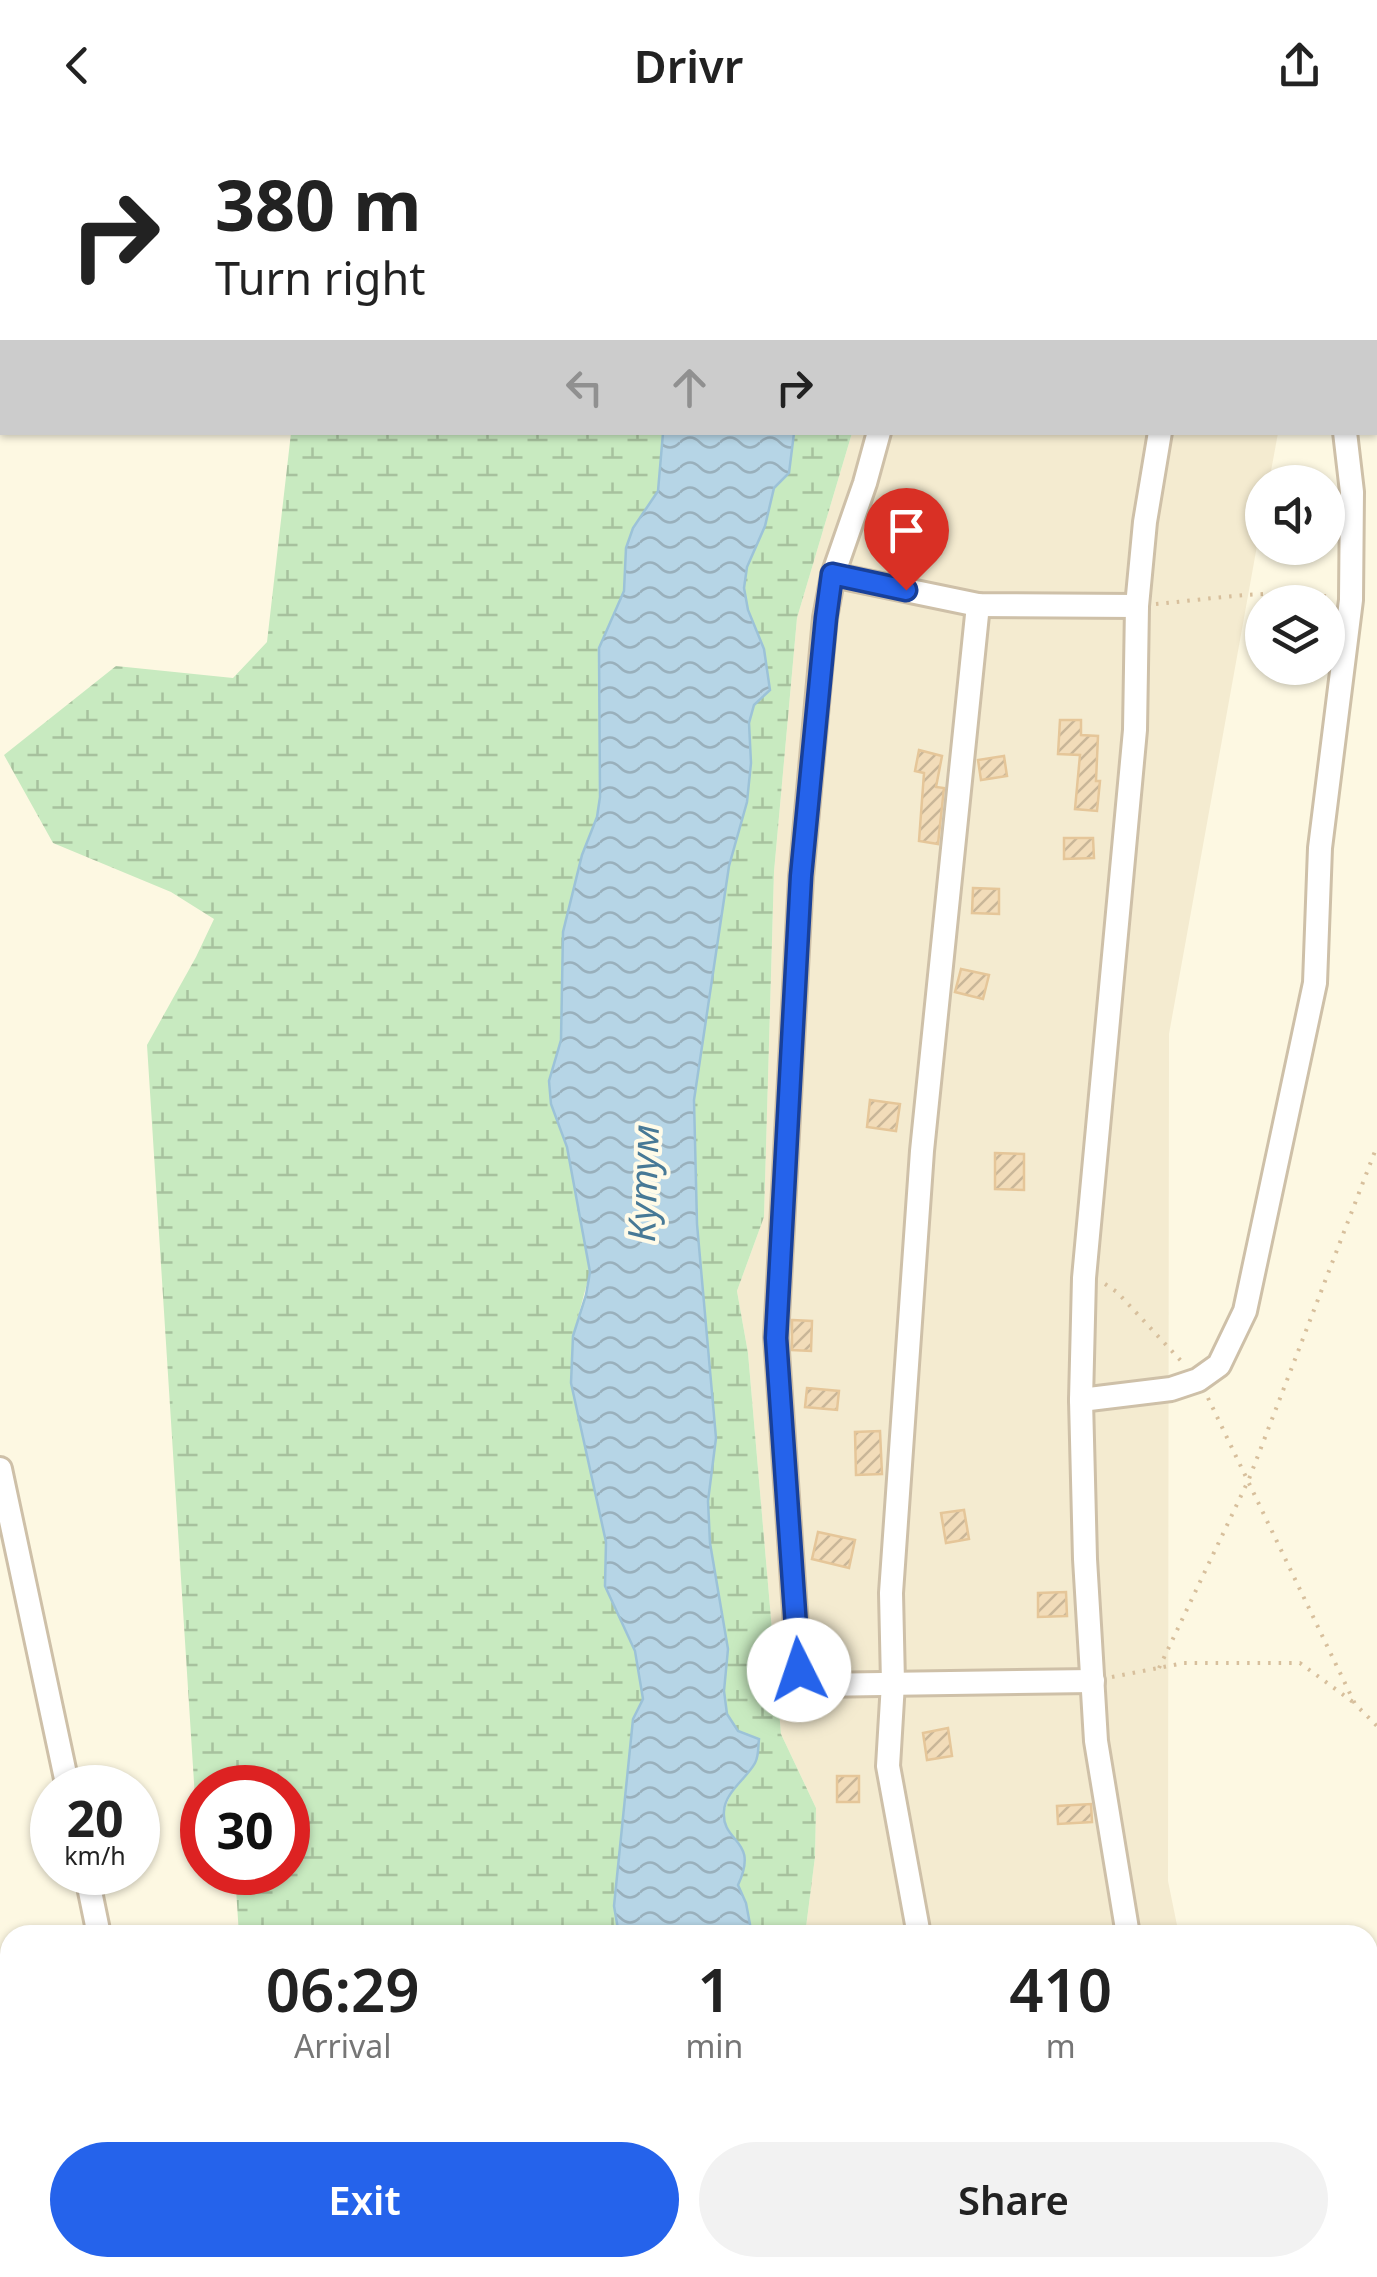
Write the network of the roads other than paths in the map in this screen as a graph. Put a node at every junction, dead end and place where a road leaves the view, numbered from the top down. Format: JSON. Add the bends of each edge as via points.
{"nodes":[{"id":1,"x":878,"y":435,"type":"edge"},
{"id":2,"x":1159,"y":435,"type":"edge"},
{"id":3,"x":1346,"y":435,"type":"edge"},
{"id":4,"x":832,"y":574,"type":"junction"},
{"id":5,"x":978,"y":605,"type":"junction"},
{"id":6,"x":1137,"y":606,"type":"junction"},
{"id":7,"x":1080,"y":1400,"type":"junction"},
{"id":8,"x":0,"y":1469,"type":"edge"},
{"id":9,"x":1093,"y":1681,"type":"junction"},
{"id":10,"x":893,"y":1683,"type":"junction"},
{"id":11,"x":63,"y":1765,"type":"edge"},
{"id":12,"x":91,"y":1895,"type":"edge"},
{"id":13,"x":97,"y":1925,"type":"edge"},
{"id":14,"x":917,"y":1925,"type":"edge"},
{"id":15,"x":1126,"y":1925,"type":"edge"}],
"edges":[{"from":1,"to":4,"type":"street"},
{"from":2,"to":6,"type":"street"},
{"from":3,"to":7,"type":"street","via":[[1351,600],[1320,848],[1315,983],[1245,1311],[1218,1366],[1198,1380]]},
{"from":4,"to":5,"type":"street"},
{"from":4,"to":10,"type":"street","via":[[801,876],[776,1338],[799,1670],[804,1682],[815,1685]]},
{"from":5,"to":6,"type":"street"},
{"from":5,"to":10,"type":"street","via":[[922,1151],[891,1592]]},
{"from":6,"to":7,"type":"street","via":[[1134,730],[1084,1278]]},
{"from":7,"to":9,"type":"street"},
{"from":8,"to":11,"type":"street"},
{"from":9,"to":10,"type":"street"},
{"from":9,"to":15,"type":"street","via":[[1096,1741]]},
{"from":10,"to":14,"type":"street","via":[[888,1766]]},
{"from":12,"to":13,"type":"street"}]}
